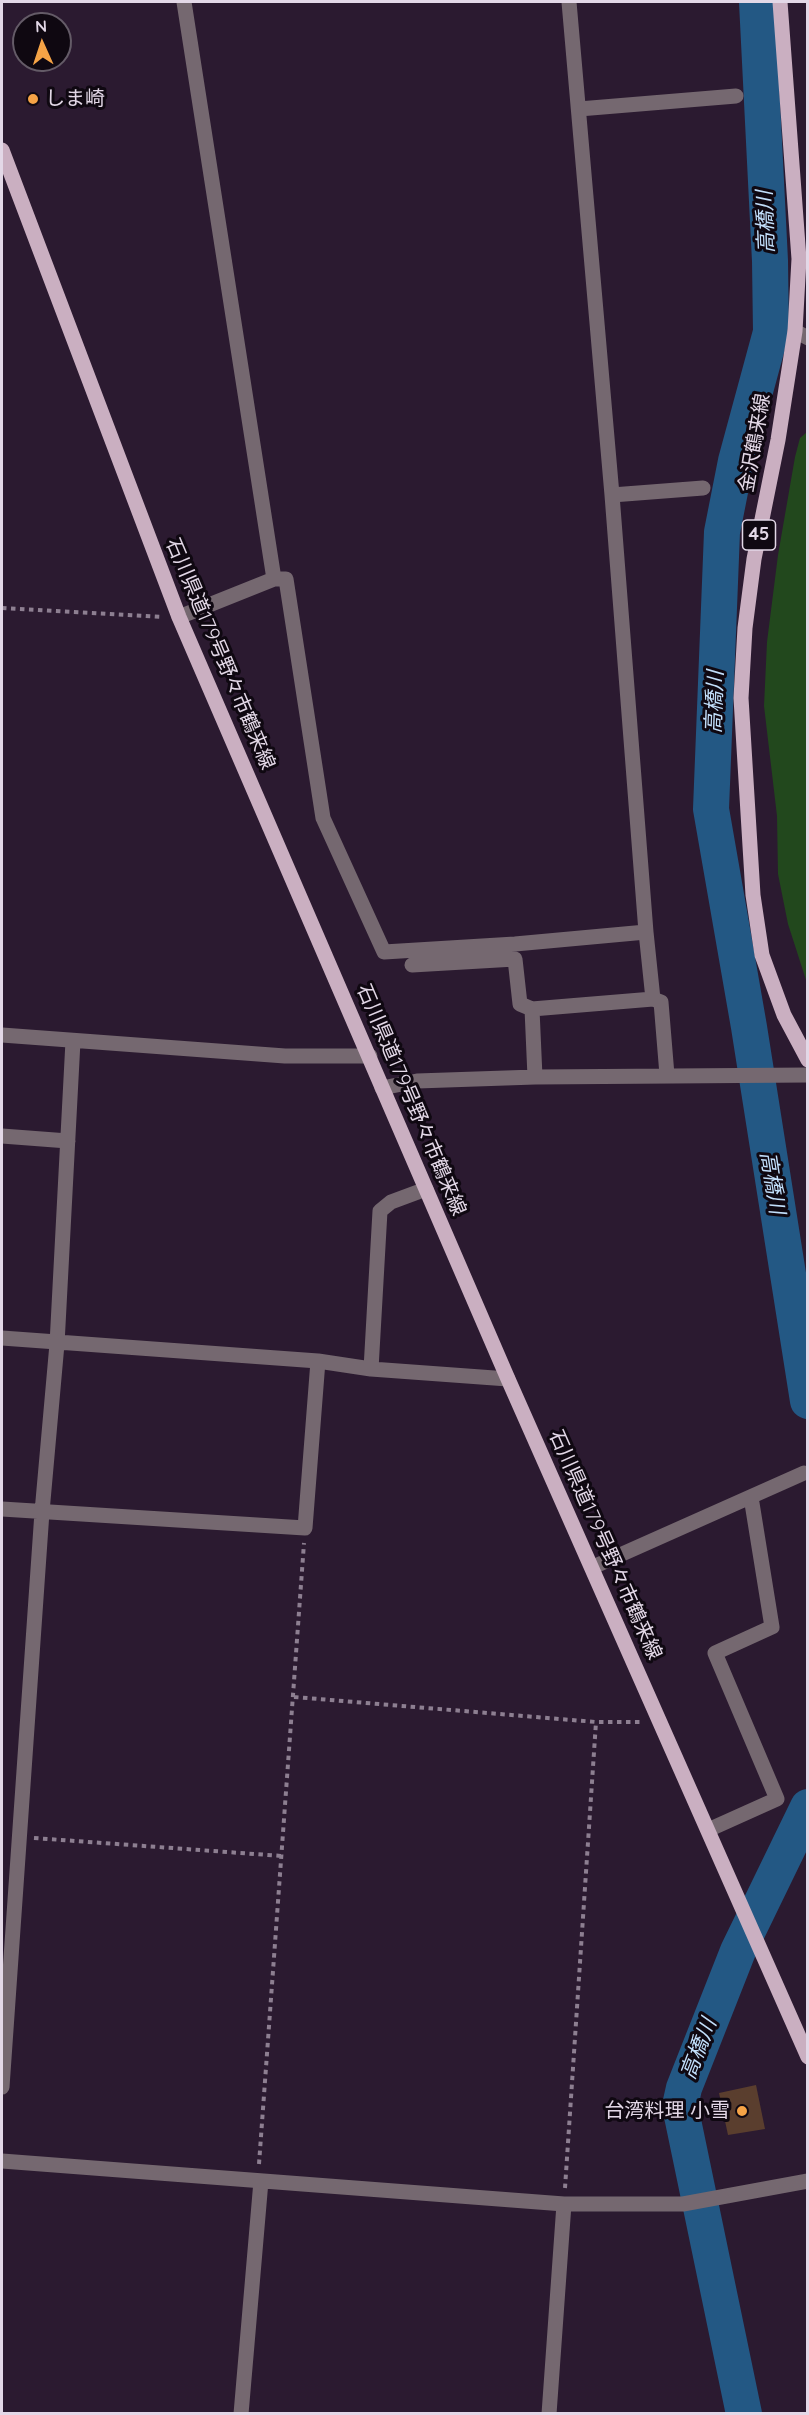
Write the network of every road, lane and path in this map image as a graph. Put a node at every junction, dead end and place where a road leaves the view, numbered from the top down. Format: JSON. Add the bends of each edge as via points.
{"nodes":[{"id":1,"x":184,"y":2,"type":"edge"},
{"id":2,"x":569,"y":2,"type":"edge"},
{"id":3,"x":780,"y":2,"type":"edge"},
{"id":4,"x":736,"y":96,"type":"dead end"},
{"id":5,"x":579,"y":109,"type":"junction"},
{"id":6,"x":2,"y":150,"type":"edge"},
{"id":7,"x":801,"y":334,"type":"edge"},
{"id":8,"x":703,"y":488,"type":"dead end"},
{"id":9,"x":612,"y":495,"type":"junction"},
{"id":10,"x":274,"y":579,"type":"junction"},
{"id":11,"x":2,"y":608,"type":"edge"},
{"id":12,"x":179,"y":617,"type":"junction"},
{"id":13,"x":646,"y":932,"type":"junction"},
{"id":14,"x":412,"y":965,"type":"dead end"},
{"id":15,"x":653,"y":999,"type":"junction"},
{"id":16,"x":532,"y":1009,"type":"junction"},
{"id":17,"x":2,"y":1035,"type":"edge"},
{"id":18,"x":73,"y":1041,"type":"junction"},
{"id":19,"x":370,"y":1056,"type":"junction"},
{"id":20,"x":807,"y":1060,"type":"edge"},
{"id":21,"x":667,"y":1075,"type":"junction"},
{"id":22,"x":807,"y":1075,"type":"edge"},
{"id":23,"x":535,"y":1077,"type":"junction"},
{"id":24,"x":382,"y":1088,"type":"junction"},
{"id":25,"x":2,"y":1136,"type":"edge"},
{"id":26,"x":68,"y":1141,"type":"junction"},
{"id":27,"x":426,"y":1189,"type":"junction"},
{"id":28,"x":2,"y":1338,"type":"edge"},
{"id":29,"x":57,"y":1344,"type":"junction"},
{"id":30,"x":318,"y":1362,"type":"junction"},
{"id":31,"x":371,"y":1368,"type":"junction"},
{"id":32,"x":508,"y":1379,"type":"junction"},
{"id":33,"x":804,"y":1473,"type":"dead end"},
{"id":34,"x":751,"y":1497,"type":"junction"},
{"id":35,"x":2,"y":1509,"type":"edge"},
{"id":36,"x":42,"y":1512,"type":"junction"},
{"id":37,"x":305,"y":1528,"type":"junction"},
{"id":38,"x":593,"y":1567,"type":"junction"},
{"id":39,"x":294,"y":1697,"type":"junction"},
{"id":40,"x":596,"y":1722,"type":"junction"},
{"id":41,"x":661,"y":1722,"type":"junction"},
{"id":42,"x":708,"y":1830,"type":"junction"},
{"id":43,"x":19,"y":1837,"type":"junction"},
{"id":44,"x":282,"y":1856,"type":"junction"},
{"id":45,"x":807,"y":2057,"type":"edge"},
{"id":46,"x":2,"y":2087,"type":"edge"},
{"id":47,"x":2,"y":2161,"type":"edge"},
{"id":48,"x":260,"y":2181,"type":"junction"},
{"id":49,"x":807,"y":2181,"type":"edge"},
{"id":50,"x":564,"y":2204,"type":"junction"},
{"id":51,"x":242,"y":2414,"type":"edge"},
{"id":52,"x":549,"y":2414,"type":"edge"}],
"edges":[{"from":1,"to":10,"type":"street"},
{"from":2,"to":5,"type":"street"},
{"from":3,"to":7,"type":"main road","name":"金沢鶴来線","number":"45","via":[[800,259]]},
{"from":4,"to":5,"type":"street"},
{"from":5,"to":9,"type":"street"},
{"from":6,"to":12,"type":"main road","name":"石川県道179号野々市鶴来線"},
{"from":7,"to":20,"type":"main road","name":"金沢鶴来線","number":"45","via":[[754,559],[741,698],[753,895],[762,955],[784,1015]]},
{"from":8,"to":9,"type":"street"},
{"from":9,"to":13,"type":"street"},
{"from":10,"to":12,"type":"street"},
{"from":10,"to":13,"type":"street","via":[[286,579],[323,818],[384,952]]},
{"from":11,"to":12,"type":"path"},
{"from":12,"to":19,"type":"main road","name":"石川県道179号野々市鶴来線"},
{"from":13,"to":15,"type":"street"},
{"from":14,"to":16,"type":"street","via":[[515,959],[520,1004]]},
{"from":15,"to":16,"type":"street"},
{"from":15,"to":21,"type":"street","via":[[661,1002]]},
{"from":16,"to":23,"type":"street"},
{"from":17,"to":18,"type":"street"},
{"from":18,"to":19,"type":"street","via":[[285,1056]]},
{"from":18,"to":26,"type":"street"},
{"from":19,"to":24,"type":"main road","name":"石川県道179号野々市鶴来線"},
{"from":21,"to":22,"type":"street"},
{"from":21,"to":23,"type":"street"},
{"from":23,"to":24,"type":"street","via":[[417,1081]]},
{"from":24,"to":27,"type":"main road","name":"石川県道179号野々市鶴来線"},
{"from":25,"to":26,"type":"street"},
{"from":26,"to":29,"type":"street"},
{"from":27,"to":31,"type":"street","via":[[391,1202],[380,1211]]},
{"from":27,"to":32,"type":"main road","name":"石川県道179号野々市鶴来線"},
{"from":28,"to":29,"type":"street"},
{"from":29,"to":30,"type":"street"},
{"from":29,"to":36,"type":"street"},
{"from":30,"to":31,"type":"street"},
{"from":30,"to":37,"type":"street"},
{"from":31,"to":32,"type":"street"},
{"from":32,"to":38,"type":"main road","name":"石川県道179号野々市鶴来線"},
{"from":33,"to":34,"type":"street"},
{"from":34,"to":38,"type":"street"},
{"from":34,"to":42,"type":"street","via":[[772,1627],[715,1653],[777,1798]]},
{"from":35,"to":36,"type":"street"},
{"from":36,"to":37,"type":"street"},
{"from":36,"to":43,"type":"street"},
{"from":37,"to":39,"type":"path"},
{"from":38,"to":41,"type":"main road","name":"石川県道179号野々市鶴来線"},
{"from":39,"to":40,"type":"path"},
{"from":39,"to":44,"type":"path"},
{"from":40,"to":41,"type":"path"},
{"from":40,"to":50,"type":"path"},
{"from":41,"to":42,"type":"main road","name":"石川県道179号野々市鶴来線"},
{"from":42,"to":45,"type":"main road","name":"石川県道179号野々市鶴来線"},
{"from":43,"to":44,"type":"path"},
{"from":43,"to":46,"type":"street"},
{"from":44,"to":48,"type":"path"},
{"from":47,"to":48,"type":"street"},
{"from":48,"to":50,"type":"street"},
{"from":48,"to":51,"type":"street"},
{"from":49,"to":50,"type":"street","via":[[687,2204]]},
{"from":50,"to":52,"type":"street"}]}
